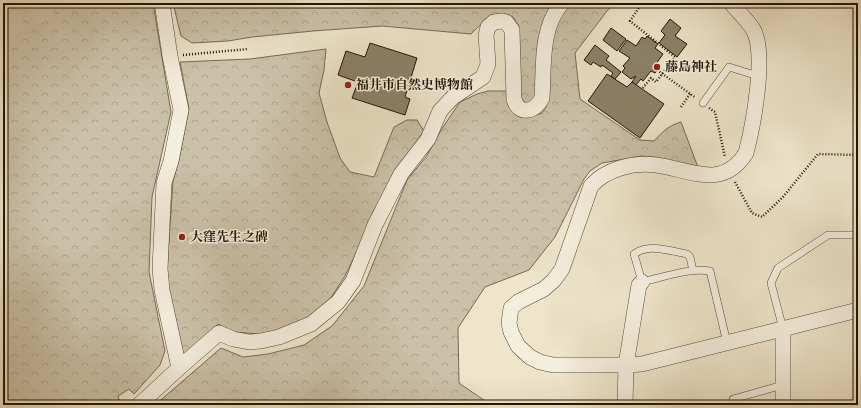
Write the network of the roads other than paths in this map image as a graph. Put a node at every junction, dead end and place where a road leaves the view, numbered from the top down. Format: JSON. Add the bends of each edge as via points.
{"nodes":[{"id":1,"x":162,"y":3,"type":"edge"},
{"id":2,"x":562,"y":3,"type":"edge"},
{"id":3,"x":731,"y":3,"type":"edge"},
{"id":4,"x":758,"y":76,"type":"junction"},
{"id":5,"x":703,"y":103,"type":"dead end"},
{"id":6,"x":858,"y":235,"type":"edge"},
{"id":7,"x":693,"y":271,"type":"junction"},
{"id":8,"x":642,"y":282,"type":"junction"},
{"id":9,"x":858,"y":310,"type":"edge"},
{"id":10,"x":783,"y":329,"type":"junction"},
{"id":11,"x":727,"y":343,"type":"junction"},
{"id":12,"x":626,"y":366,"type":"junction"},
{"id":13,"x":179,"y":368,"type":"junction"},
{"id":14,"x":783,"y":385,"type":"junction"},
{"id":15,"x":139,"y":405,"type":"edge"},
{"id":16,"x":625,"y":405,"type":"edge"},
{"id":17,"x":733,"y":405,"type":"edge"},
{"id":18,"x":783,"y":405,"type":"edge"}],
"edges":[{"from":1,"to":13,"type":"street","via":[[181,110],[164,183],[160,270]]},
{"from":2,"to":13,"type":"street","via":[[548,30],[542,98],[535,108],[522,110],[515,104],[510,26],[506,22],[498,21],[488,27],[488,64],[483,77],[453,97],[440,111],[428,139],[401,174],[375,225],[353,281],[338,302],[310,324],[279,337],[249,342],[219,333]]},
{"from":3,"to":4,"type":"street","via":[[753,30],[758,50]]},
{"from":4,"to":5,"type":"lane","via":[[729,67]]},
{"from":4,"to":12,"type":"street","via":[[755,109],[746,153],[738,163],[728,170],[708,175],[656,164],[642,164],[629,166],[598,178],[591,186],[562,269],[544,289],[511,308],[510,323],[515,340],[524,352],[540,362],[553,365]]},
{"from":6,"to":10,"type":"lane","via":[[828,235],[778,268],[771,283]]},
{"from":7,"to":8,"type":"lane"},
{"from":7,"to":8,"type":"lane","via":[[687,254],[641,249],[634,254]]},
{"from":7,"to":11,"type":"lane","via":[[710,271]]},
{"from":8,"to":12,"type":"street","via":[[639,285]]},
{"from":9,"to":10,"type":"street"},
{"from":10,"to":11,"type":"street"},
{"from":10,"to":14,"type":"street"},
{"from":11,"to":12,"type":"street"},
{"from":12,"to":16,"type":"street"},
{"from":13,"to":15,"type":"street"},
{"from":14,"to":17,"type":"lane","via":[[733,399]]},
{"from":14,"to":18,"type":"street"}]}
